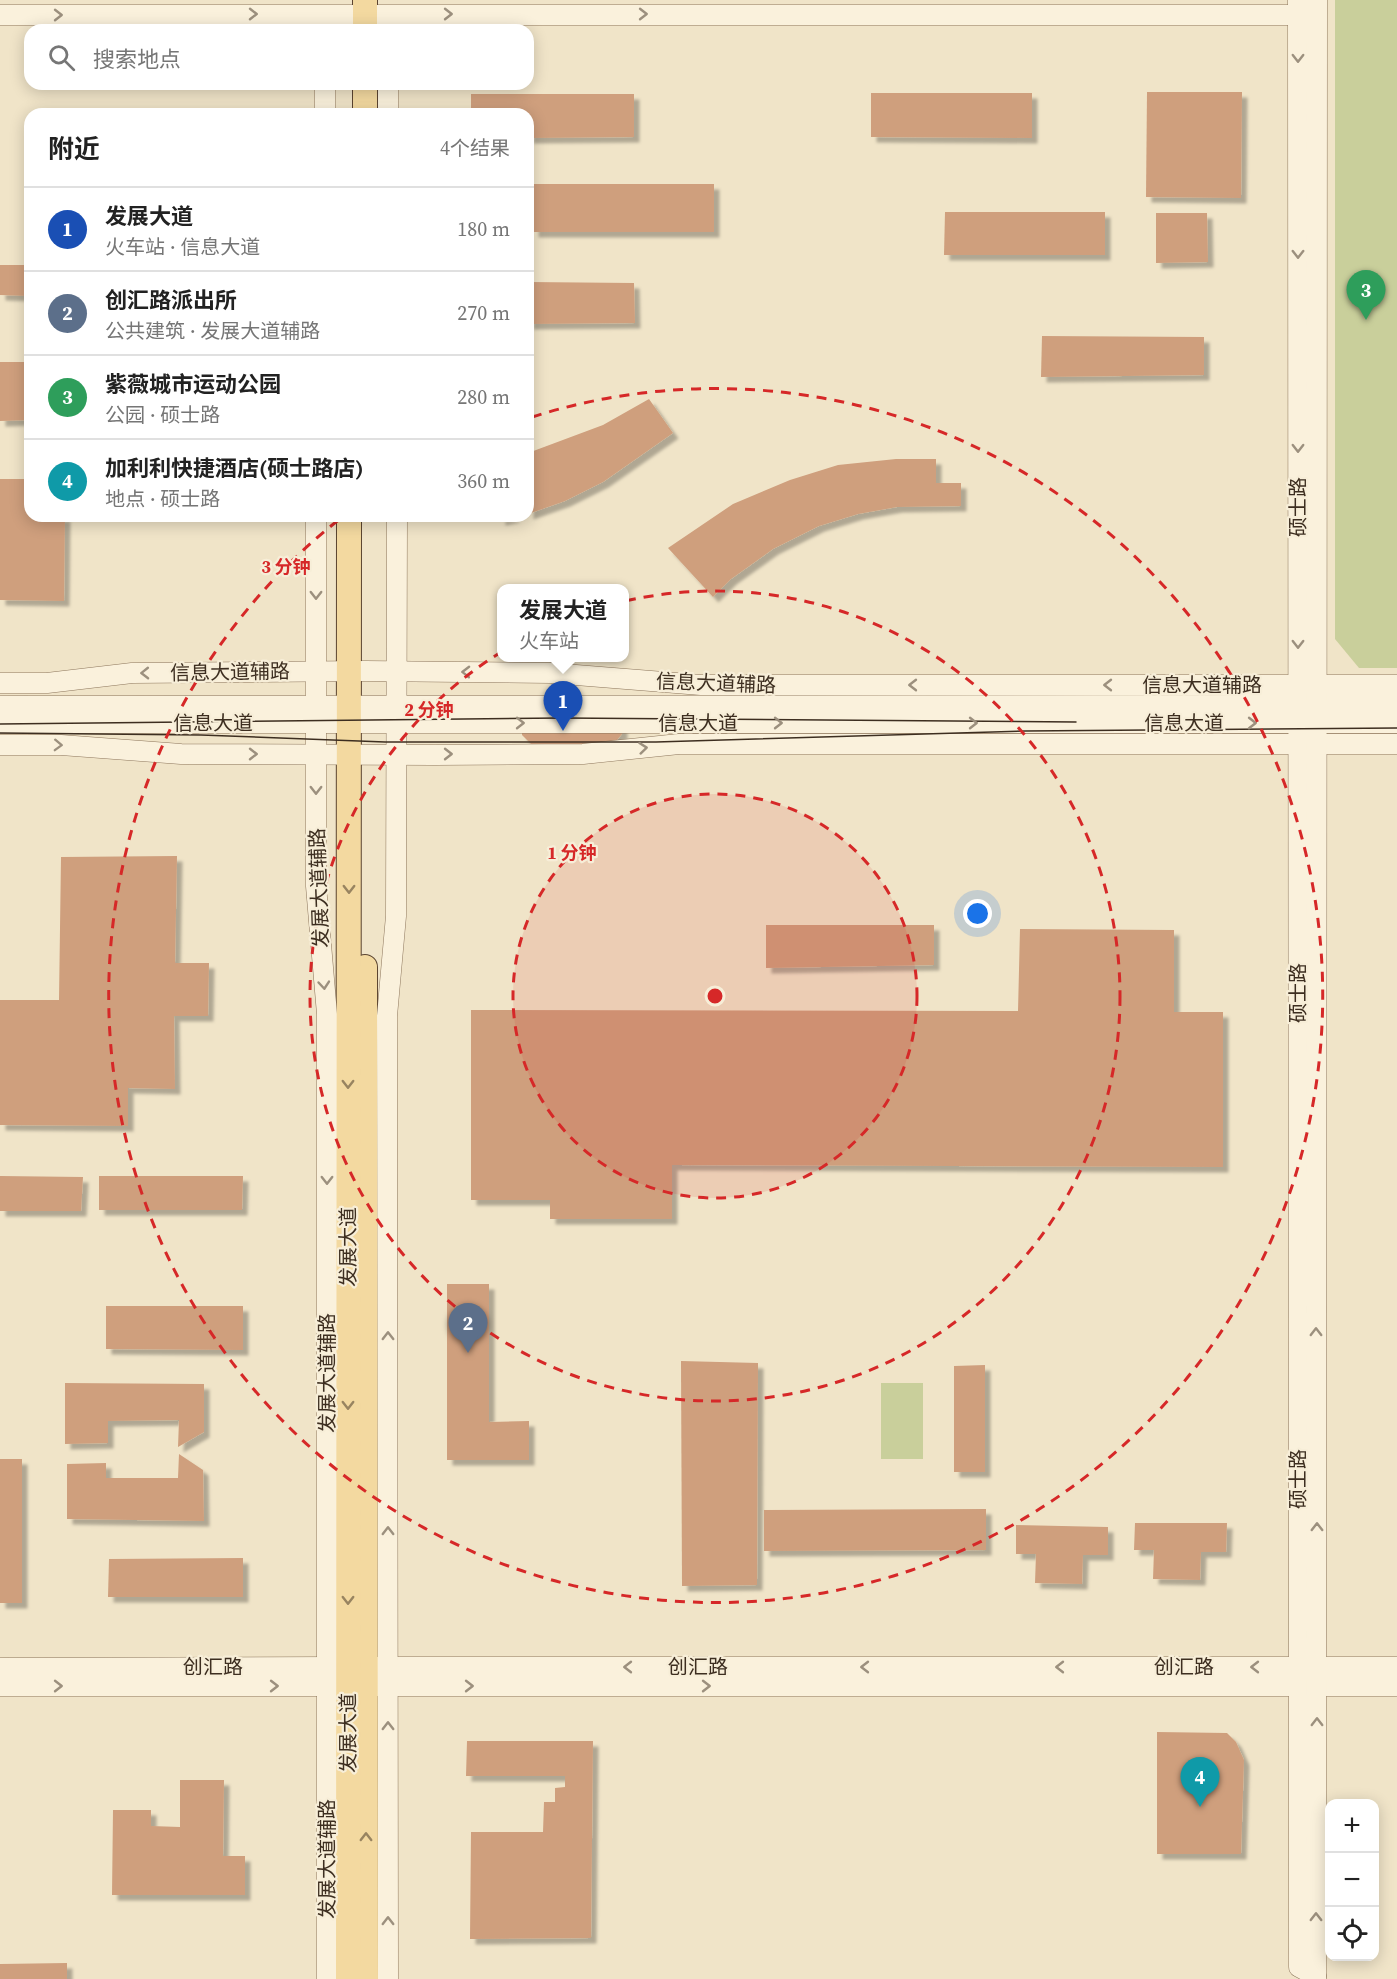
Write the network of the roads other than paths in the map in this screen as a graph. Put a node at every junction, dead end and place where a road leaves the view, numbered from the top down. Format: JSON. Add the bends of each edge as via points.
{"nodes":[{"id":1,"x":1307,"y":8,"type":"edge"},
{"id":2,"x":0,"y":15,"type":"edge"},
{"id":3,"x":357,"y":15,"type":"edge"},
{"id":4,"x":325,"y":90,"type":"edge"},
{"id":5,"x":348,"y":90,"type":"edge"},
{"id":6,"x":365,"y":90,"type":"edge"},
{"id":7,"x":388,"y":90,"type":"edge"},
{"id":8,"x":325,"y":108,"type":"edge"},
{"id":9,"x":348,"y":108,"type":"edge"},
{"id":10,"x":365,"y":108,"type":"edge"},
{"id":11,"x":388,"y":108,"type":"edge"},
{"id":12,"x":316,"y":522,"type":"edge"},
{"id":13,"x":349,"y":522,"type":"edge"},
{"id":14,"x":365,"y":522,"type":"edge"},
{"id":15,"x":397,"y":522,"type":"edge"},
{"id":16,"x":316,"y":671,"type":"junction"},
{"id":17,"x":357,"y":671,"type":"junction"},
{"id":18,"x":397,"y":671,"type":"junction"},
{"id":19,"x":0,"y":683,"type":"edge"},
{"id":20,"x":1306,"y":685,"type":"junction"},
{"id":21,"x":1397,"y":685,"type":"edge"},
{"id":22,"x":1397,"y":705,"type":"edge"},
{"id":23,"x":0,"y":706,"type":"edge"},
{"id":24,"x":316,"y":714,"type":"junction"},
{"id":25,"x":357,"y":714,"type":"junction"},
{"id":26,"x":398,"y":714,"type":"junction"},
{"id":27,"x":1306,"y":714,"type":"junction"},
{"id":28,"x":0,"y":723,"type":"edge"},
{"id":29,"x":1397,"y":723,"type":"edge"},
{"id":30,"x":1397,"y":744,"type":"edge"},
{"id":31,"x":0,"y":745,"type":"edge"},
{"id":32,"x":1306,"y":745,"type":"junction"},
{"id":33,"x":316,"y":754,"type":"junction"},
{"id":34,"x":357,"y":754,"type":"junction"},
{"id":35,"x":398,"y":754,"type":"junction"},
{"id":36,"x":1397,"y":1666,"type":"edge"},
{"id":37,"x":0,"y":1668,"type":"edge"},
{"id":38,"x":357,"y":1676,"type":"junction"},
{"id":39,"x":1308,"y":1676,"type":"junction"},
{"id":40,"x":0,"y":1686,"type":"edge"},
{"id":41,"x":1397,"y":1686,"type":"edge"},
{"id":42,"x":1316,"y":1977,"type":"edge"},
{"id":43,"x":327,"y":1979,"type":"edge"},
{"id":44,"x":348,"y":1979,"type":"edge"},
{"id":45,"x":366,"y":1979,"type":"edge"},
{"id":46,"x":388,"y":1979,"type":"edge"}],
"edges":[{"from":3,"to":1,"type":"street","one_way":true},
{"from":1,"to":20,"type":"street","name":"硕士路"},
{"from":2,"to":3,"type":"street","one_way":true},
{"from":4,"to":8,"type":"street"},
{"from":5,"to":9,"type":"main road"},
{"from":6,"to":10,"type":"main road"},
{"from":7,"to":11,"type":"street"},
{"from":12,"to":16,"type":"street","name":"发展大道辅路","one_way":true},
{"from":13,"to":17,"type":"main road","name":"发展大道"},
{"from":14,"to":17,"type":"main road","name":"发展大道"},
{"from":15,"to":18,"type":"street","name":"发展大道辅路"},
{"from":16,"to":17,"type":"street","name":"信息大道辅路"},
{"from":16,"to":19,"type":"street","name":"信息大道辅路","one_way":true,"via":[[132,673],[46,683]]},
{"from":16,"to":24,"type":"street","name":"发展大道辅路"},
{"from":17,"to":18,"type":"street","name":"信息大道辅路"},
{"from":17,"to":25,"type":"main road","name":"发展大道"},
{"from":20,"to":18,"type":"street","name":"信息大道辅路","one_way":true,"via":[[701,685],[551,673]]},
{"from":18,"to":26,"type":"street","name":"发展大道辅路"},
{"from":20,"to":21,"type":"street","name":"信息大道辅路"},
{"from":20,"to":27,"type":"street","name":"硕士路"},
{"from":22,"to":27,"type":"street","name":"信息大道"},
{"from":23,"to":24,"type":"street","name":"信息大道"},
{"from":24,"to":25,"type":"street","name":"信息大道"},
{"from":24,"to":28,"type":"street","name":"信息大道"},
{"from":24,"to":33,"type":"street","name":"发展大道辅路"},
{"from":25,"to":26,"type":"street","name":"信息大道"},
{"from":25,"to":34,"type":"main road","name":"发展大道"},
{"from":26,"to":27,"type":"street","name":"信息大道"},
{"from":26,"to":35,"type":"street","name":"发展大道辅路"},
{"from":27,"to":29,"type":"street","name":"信息大道"},
{"from":27,"to":32,"type":"street","name":"硕士路"},
{"from":30,"to":32,"type":"street"},
{"from":31,"to":33,"type":"street","one_way":true,"via":[[61,745],[181,754]]},
{"from":35,"to":32,"type":"street","one_way":true,"via":[[584,754],[679,744]]},
{"from":32,"to":39,"type":"street","name":"硕士路"},
{"from":33,"to":34,"type":"street"},
{"from":33,"to":38,"type":"street","name":"发展大道辅路","one_way":true,"via":[[316,886],[327,1014]]},
{"from":34,"to":35,"type":"street"},
{"from":34,"to":38,"type":"main road","name":"发展大道"},
{"from":38,"to":35,"type":"street","name":"发展大道辅路","one_way":true,"via":[[387,1016],[396,916]]},
{"from":36,"to":39,"type":"street","name":"创汇路"},
{"from":37,"to":38,"type":"street","name":"创汇路"},
{"from":38,"to":39,"type":"street","name":"创汇路"},
{"from":40,"to":38,"type":"street","name":"创汇路","one_way":true},
{"from":38,"to":43,"type":"street","name":"发展大道辅路"},
{"from":38,"to":44,"type":"main road","name":"发展大道"},
{"from":45,"to":38,"type":"main road","name":"发展大道","one_way":true},
{"from":46,"to":38,"type":"street","name":"发展大道辅路","one_way":true},
{"from":39,"to":41,"type":"street","name":"创汇路"},
{"from":39,"to":42,"type":"street","name":"硕士路"}]}
